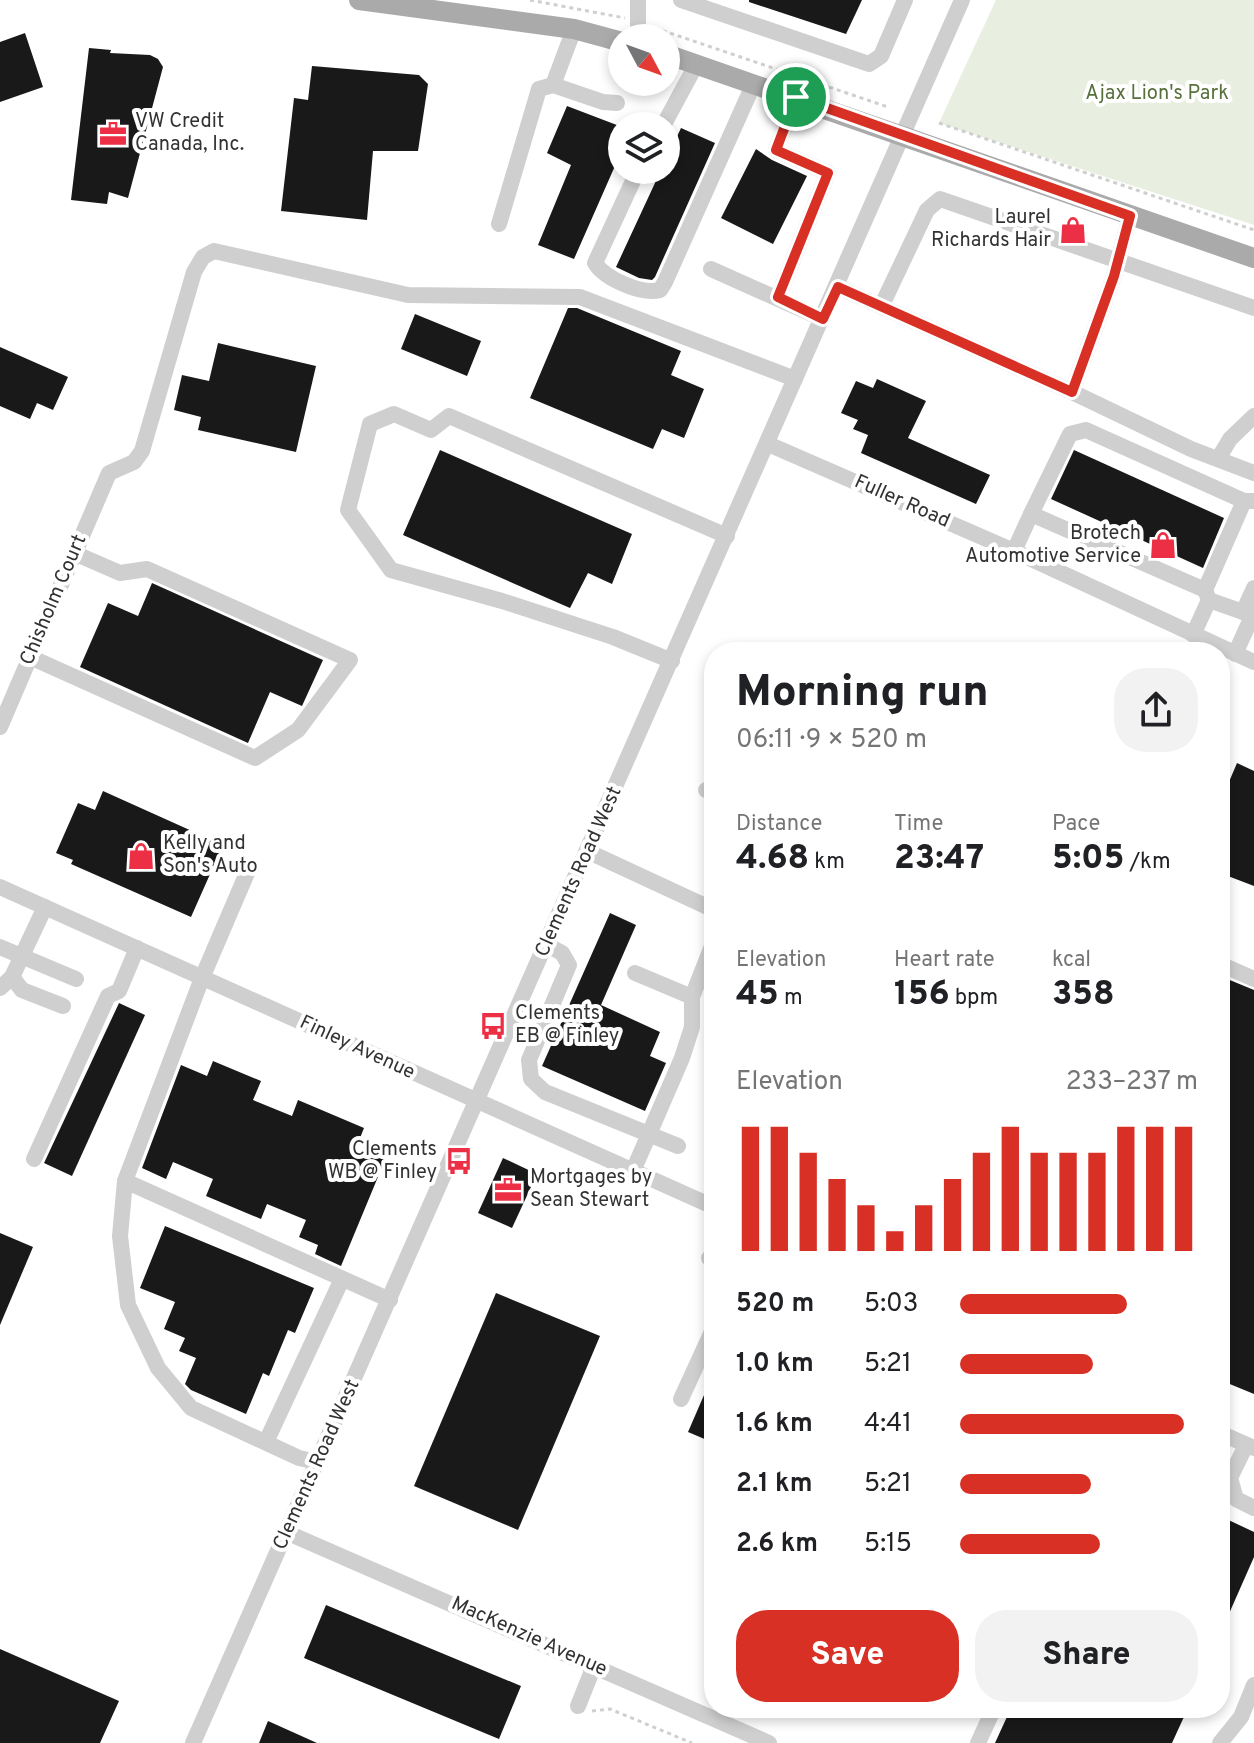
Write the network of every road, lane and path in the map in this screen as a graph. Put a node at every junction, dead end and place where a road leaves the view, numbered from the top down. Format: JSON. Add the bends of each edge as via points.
{"nodes":[{"id":1,"x":359,"y":0,"type":"edge"},
{"id":2,"x":530,"y":0,"type":"edge"},
{"id":3,"x":638,"y":0,"type":"edge"},
{"id":4,"x":681,"y":0,"type":"edge"},
{"id":5,"x":905,"y":0,"type":"edge"},
{"id":6,"x":962,"y":0,"type":"edge"},
{"id":7,"x":621,"y":24,"type":"edge"},
{"id":8,"x":639,"y":24,"type":"edge"},
{"id":9,"x":574,"y":29,"type":"junction"},
{"id":10,"x":608,"y":38,"type":"edge"},
{"id":11,"x":680,"y":43,"type":"edge"},
{"id":12,"x":680,"y":58,"type":"edge"},
{"id":13,"x":697,"y":63,"type":"junction"},
{"id":14,"x":754,"y":83,"type":"junction"},
{"id":15,"x":553,"y":85,"type":"junction"},
{"id":16,"x":796,"y":97,"type":"junction"},
{"id":17,"x":617,"y":103,"type":"dead end"},
{"id":18,"x":888,"y":107,"type":"dead end"},
{"id":19,"x":671,"y":112,"type":"edge"},
{"id":20,"x":939,"y":123,"type":"dead end"},
{"id":21,"x":903,"y":136,"type":"junction"},
{"id":22,"x":632,"y":184,"type":"edge"},
{"id":23,"x":1130,"y":216,"type":"junction"},
{"id":24,"x":499,"y":224,"type":"dead end"},
{"id":25,"x":1254,"y":230,"type":"edge"},
{"id":26,"x":1254,"y":258,"type":"edge"},
{"id":27,"x":1118,"y":262,"type":"junction"},
{"id":28,"x":711,"y":269,"type":"dead end"},
{"id":29,"x":838,"y":287,"type":"junction"},
{"id":30,"x":778,"y":297,"type":"junction"},
{"id":31,"x":882,"y":305,"type":"junction"},
{"id":32,"x":1254,"y":308,"type":"edge"},
{"id":33,"x":823,"y":319,"type":"junction"},
{"id":34,"x":795,"y":379,"type":"junction"},
{"id":35,"x":1072,"y":392,"type":"junction"},
{"id":36,"x":1254,"y":416,"type":"edge"},
{"id":37,"x":768,"y":444,"type":"junction"},
{"id":38,"x":1218,"y":459,"type":"junction"},
{"id":39,"x":1254,"y":473,"type":"edge"},
{"id":40,"x":1249,"y":501,"type":"edge"},
{"id":41,"x":1031,"y":514,"type":"junction"},
{"id":42,"x":727,"y":536,"type":"junction"},
{"id":43,"x":1014,"y":551,"type":"junction"},
{"id":44,"x":74,"y":553,"type":"junction"},
{"id":45,"x":1254,"y":588,"type":"edge"},
{"id":46,"x":1207,"y":595,"type":"junction"},
{"id":47,"x":1250,"y":611,"type":"edge"},
{"id":48,"x":1193,"y":635,"type":"junction"},
{"id":49,"x":1208,"y":642,"type":"edge"},
{"id":50,"x":1230,"y":652,"type":"edge"},
{"id":51,"x":1235,"y":654,"type":"junction"},
{"id":52,"x":30,"y":657,"type":"junction"},
{"id":53,"x":672,"y":661,"type":"junction"},
{"id":54,"x":1254,"y":662,"type":"edge"},
{"id":55,"x":0,"y":727,"type":"edge"},
{"id":56,"x":589,"y":852,"type":"junction"},
{"id":57,"x":247,"y":873,"type":"dead end"},
{"id":58,"x":0,"y":887,"type":"edge"},
{"id":59,"x":704,"y":905,"type":"edge"},
{"id":60,"x":45,"y":907,"type":"junction"},
{"id":61,"x":547,"y":945,"type":"junction"},
{"id":62,"x":0,"y":947,"type":"edge"},
{"id":63,"x":137,"y":948,"type":"junction"},
{"id":64,"x":22,"y":957,"type":"junction"},
{"id":65,"x":704,"y":966,"type":"edge"},
{"id":66,"x":1230,"y":968,"type":"edge"},
{"id":67,"x":635,"y":973,"type":"dead end"},
{"id":68,"x":202,"y":978,"type":"junction"},
{"id":69,"x":76,"y":979,"type":"dead end"},
{"id":70,"x":1254,"y":979,"type":"edge"},
{"id":71,"x":6,"y":982,"type":"edge"},
{"id":72,"x":692,"y":997,"type":"junction"},
{"id":73,"x":63,"y":1006,"type":"dead end"},
{"id":74,"x":478,"y":1103,"type":"junction"},
{"id":75,"x":649,"y":1134,"type":"junction"},
{"id":76,"x":678,"y":1146,"type":"dead end"},
{"id":77,"x":34,"y":1159,"type":"dead end"},
{"id":78,"x":633,"y":1171,"type":"junction"},
{"id":79,"x":125,"y":1181,"type":"junction"},
{"id":80,"x":704,"y":1203,"type":"edge"},
{"id":81,"x":342,"y":1279,"type":"junction"},
{"id":82,"x":390,"y":1300,"type":"junction"},
{"id":83,"x":704,"y":1349,"type":"edge"},
{"id":84,"x":681,"y":1399,"type":"dead end"},
{"id":85,"x":1230,"y":1437,"type":"edge"},
{"id":86,"x":266,"y":1442,"type":"junction"},
{"id":87,"x":1250,"y":1446,"type":"edge"},
{"id":88,"x":317,"y":1462,"type":"junction"},
{"id":89,"x":1230,"y":1470,"type":"edge"},
{"id":90,"x":1230,"y":1486,"type":"edge"},
{"id":91,"x":1254,"y":1508,"type":"edge"},
{"id":92,"x":288,"y":1533,"type":"junction"},
{"id":93,"x":594,"y":1666,"type":"junction"},
{"id":94,"x":1254,"y":1685,"type":"edge"},
{"id":95,"x":583,"y":1709,"type":"joint"},
{"id":96,"x":704,"y":1714,"type":"edge"},
{"id":97,"x":712,"y":1718,"type":"edge"},
{"id":98,"x":986,"y":1718,"type":"edge"},
{"id":99,"x":193,"y":1743,"type":"edge"},
{"id":100,"x":692,"y":1743,"type":"edge"},
{"id":101,"x":769,"y":1743,"type":"edge"},
{"id":102,"x":978,"y":1743,"type":"edge"},
{"id":103,"x":1220,"y":1743,"type":"edge"}],
"edges":[{"from":1,"to":9,"type":"main road"},
{"from":2,"to":7,"type":"path","via":[[558,3]]},
{"from":3,"to":8,"type":"street"},
{"from":4,"to":5,"type":"street","via":[[869,64],[881,56]]},
{"from":6,"to":21,"type":"street","name":"Clements Road West"},
{"from":9,"to":10,"type":"main road"},
{"from":9,"to":15,"type":"street"},
{"from":11,"to":18,"type":"path"},
{"from":12,"to":13,"type":"main road"},
{"from":13,"to":14,"type":"main road"},
{"from":13,"to":19,"type":"street"},
{"from":14,"to":16,"type":"main road"},
{"from":14,"to":22,"type":"street","via":[[665,282],[652,293],[610,278],[595,263]]},
{"from":15,"to":17,"type":"street"},
{"from":15,"to":24,"type":"street","via":[[539,89]]},
{"from":16,"to":21,"type":"main road"},
{"from":16,"to":30,"type":"street","via":[[776,150],[828,173]]},
{"from":20,"to":25,"type":"path"},
{"from":21,"to":23,"type":"main road"},
{"from":21,"to":29,"type":"street","name":"Clements Road West"},
{"from":23,"to":26,"type":"main road"},
{"from":23,"to":27,"type":"street"},
{"from":27,"to":31,"type":"street","via":[[940,199],[927,210]]},
{"from":27,"to":32,"type":"street"},
{"from":27,"to":35,"type":"street"},
{"from":28,"to":30,"type":"street"},
{"from":29,"to":31,"type":"street"},
{"from":29,"to":33,"type":"street","name":"Clements Road West"},
{"from":30,"to":33,"type":"street"},
{"from":31,"to":35,"type":"street"},
{"from":33,"to":34,"type":"street","name":"Clements Road West"},
{"from":34,"to":37,"type":"street","name":"Clements Road West"},
{"from":34,"to":44,"type":"street","name":"Chisholm Court","via":[[580,297],[408,295],[214,251],[194,272],[142,451],[134,462],[109,473]]},
{"from":35,"to":38,"type":"street"},
{"from":36,"to":38,"type":"street"},
{"from":37,"to":42,"type":"street","name":"Clements Road West"},
{"from":37,"to":43,"type":"street","name":"Fuller Road"},
{"from":38,"to":39,"type":"street"},
{"from":40,"to":41,"type":"street","via":[[1086,430],[1070,434]]},
{"from":40,"to":46,"type":"street"},
{"from":41,"to":43,"type":"street"},
{"from":41,"to":46,"type":"street"},
{"from":42,"to":53,"type":"street","name":"Clements Road West"},
{"from":42,"to":53,"type":"street","via":[[449,416],[431,430],[394,414],[370,424],[348,510],[391,570],[502,601]]},
{"from":43,"to":48,"type":"street","name":"Fuller Road"},
{"from":44,"to":52,"type":"street","name":"Chisholm Court"},
{"from":44,"to":52,"type":"street","via":[[120,573],[147,569],[350,660],[298,730],[255,758]]},
{"from":45,"to":47,"type":"street"},
{"from":46,"to":47,"type":"street"},
{"from":46,"to":48,"type":"street"},
{"from":47,"to":51,"type":"street"},
{"from":48,"to":49,"type":"street","name":"Fuller Road"},
{"from":50,"to":51,"type":"street","name":"Fuller Road"},
{"from":51,"to":54,"type":"street","name":"Fuller Road"},
{"from":52,"to":55,"type":"street","name":"Chisholm Court"},
{"from":53,"to":56,"type":"street","name":"Clements Road West"},
{"from":56,"to":59,"type":"street"},
{"from":56,"to":61,"type":"street","name":"Clements Road West"},
{"from":57,"to":68,"type":"street"},
{"from":58,"to":60,"type":"street","name":"Finley Avenue"},
{"from":60,"to":63,"type":"street","name":"Finley Avenue"},
{"from":60,"to":64,"type":"street"},
{"from":61,"to":74,"type":"street","name":"Clements Road West"},
{"from":61,"to":75,"type":"street","via":[[562,953],[569,965],[529,1060],[531,1079],[545,1092]]},
{"from":62,"to":64,"type":"street"},
{"from":63,"to":68,"type":"street","name":"Finley Avenue"},
{"from":63,"to":77,"type":"street","via":[[119,991],[108,996]]},
{"from":64,"to":69,"type":"street"},
{"from":64,"to":71,"type":"street"},
{"from":65,"to":72,"type":"street"},
{"from":66,"to":70,"type":"street"},
{"from":67,"to":72,"type":"street"},
{"from":68,"to":74,"type":"street","name":"Finley Avenue"},
{"from":68,"to":79,"type":"street"},
{"from":71,"to":73,"type":"street"},
{"from":72,"to":75,"type":"street","via":[[692,1027]]},
{"from":74,"to":78,"type":"street","name":"Finley Avenue"},
{"from":74,"to":82,"type":"street","name":"Clements Road West"},
{"from":75,"to":76,"type":"street"},
{"from":75,"to":78,"type":"street"},
{"from":78,"to":80,"type":"street","name":"Finley Avenue"},
{"from":79,"to":81,"type":"street"},
{"from":79,"to":86,"type":"street","via":[[120,1236],[128,1305],[158,1368],[191,1408]]},
{"from":81,"to":82,"type":"street"},
{"from":81,"to":86,"type":"street"},
{"from":82,"to":88,"type":"street","name":"Clements Road West"},
{"from":83,"to":84,"type":"street"},
{"from":85,"to":87,"type":"street"},
{"from":86,"to":88,"type":"street"},
{"from":87,"to":89,"type":"street"},
{"from":88,"to":92,"type":"street","name":"Clements Road West"},
{"from":90,"to":91,"type":"street","via":[[1236,1499]]},
{"from":92,"to":93,"type":"street","name":"MacKenzie Avenue"},
{"from":92,"to":99,"type":"street","name":"Clements Road West"},
{"from":93,"to":95,"type":"street"},
{"from":93,"to":96,"type":"street","name":"MacKenzie Avenue"},
{"from":94,"to":103,"type":"street","via":[[1241,1717]]},
{"from":95,"to":100,"type":"path","via":[[610,1709]]},
{"from":97,"to":101,"type":"street","name":"MacKenzie Avenue"},
{"from":98,"to":102,"type":"street"}]}
